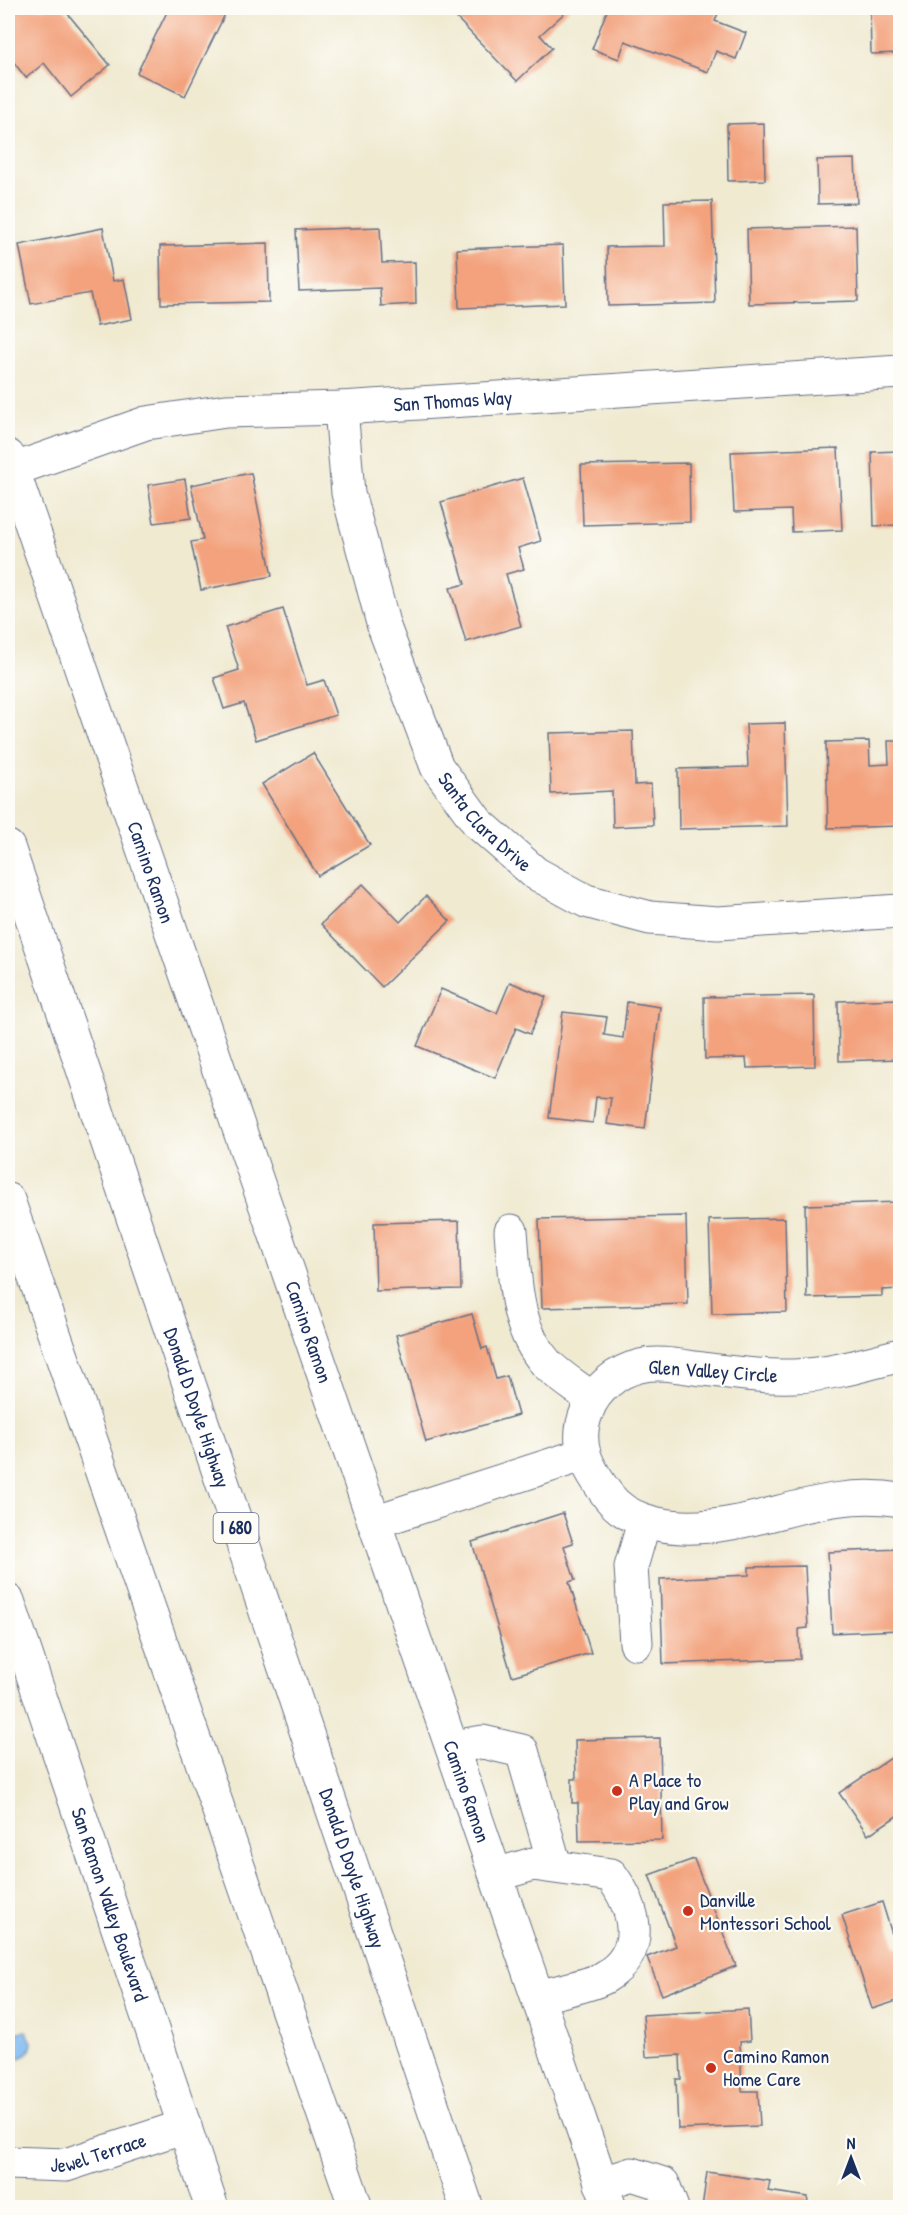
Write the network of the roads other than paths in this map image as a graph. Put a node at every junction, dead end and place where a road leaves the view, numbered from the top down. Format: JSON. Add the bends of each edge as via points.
{"nodes":[{"id":1,"x":900,"y":372,"type":"edge"},
{"id":2,"x":341,"y":408,"type":"junction"},
{"id":3,"x":10,"y":463,"type":"edge"},
{"id":4,"x":8,"y":847,"type":"edge"},
{"id":5,"x":900,"y":911,"type":"edge"},
{"id":6,"x":8,"y":1200,"type":"edge"},
{"id":7,"x":511,"y":1231,"type":"dead end"},
{"id":8,"x":900,"y":1355,"type":"edge"},
{"id":9,"x":592,"y":1399,"type":"junction"},
{"id":10,"x":582,"y":1455,"type":"junction"},
{"id":11,"x":900,"y":1500,"type":"edge"},
{"id":12,"x":374,"y":1522,"type":"junction"},
{"id":13,"x":644,"y":1522,"type":"junction"},
{"id":14,"x":8,"y":1601,"type":"edge"},
{"id":15,"x":636,"y":1643,"type":"dead end"},
{"id":16,"x":17,"y":1656,"type":"edge"},
{"id":17,"x":452,"y":1747,"type":"junction"},
{"id":18,"x":555,"y":1866,"type":"junction"},
{"id":19,"x":496,"y":1875,"type":"junction"},
{"id":20,"x":538,"y":1997,"type":"junction"},
{"id":21,"x":185,"y":2126,"type":"junction"},
{"id":22,"x":8,"y":2163,"type":"edge"},
{"id":23,"x":606,"y":2196,"type":"edge"},
{"id":24,"x":212,"y":2208,"type":"edge"},
{"id":25,"x":356,"y":2208,"type":"edge"},
{"id":26,"x":467,"y":2208,"type":"edge"},
{"id":27,"x":672,"y":2208,"type":"edge"}],
"edges":[{"from":1,"to":2,"type":"main road","name":"San Thomas Way"},
{"from":2,"to":3,"type":"main road","name":"San Thomas Way","via":[[226,411],[146,423]]},
{"from":2,"to":5,"type":"main road","name":"Santa Clara Drive","via":[[348,493],[384,627],[437,767],[477,823],[535,873],[586,902],[651,918],[718,923]]},
{"from":3,"to":12,"type":"main road","name":"Camino Ramon"},
{"from":4,"to":26,"type":"main road","name":"Donald D Doyle Highway","number":"I 680"},
{"from":6,"to":25,"type":"main road"},
{"from":7,"to":9,"type":"main road","via":[[518,1308],[530,1339],[548,1364]]},
{"from":8,"to":9,"type":"main road","name":"Glen Valley Circle","via":[[842,1370],[794,1376],[640,1366],[612,1378]]},
{"from":9,"to":10,"type":"main road","name":"Glen Valley Circle","via":[[580,1426]]},
{"from":10,"to":12,"type":"main road"},
{"from":10,"to":13,"type":"main road","name":"Glen Valley Circle","via":[[610,1499]]},
{"from":11,"to":13,"type":"main road","name":"Glen Valley Circle","via":[[881,1496],[832,1498],[726,1524],[682,1527]]},
{"from":12,"to":17,"type":"main road","name":"Camino Ramon"},
{"from":13,"to":15,"type":"main road","via":[[631,1567]]},
{"from":14,"to":16,"type":"main road","name":"San Ramon Valley Boulevard"},
{"from":16,"to":21,"type":"main road","name":"San Ramon Valley Boulevard"},
{"from":17,"to":18,"type":"main road","via":[[483,1743],[522,1751]]},
{"from":17,"to":19,"type":"main road","name":"Camino Ramon"},
{"from":18,"to":19,"type":"main road","via":[[533,1864]]},
{"from":18,"to":20,"type":"main road","via":[[611,1875],[627,1897],[634,1937],[625,1959],[605,1977]]},
{"from":19,"to":20,"type":"main road","name":"Camino Ramon"},
{"from":20,"to":23,"type":"main road","name":"Camino Ramon"},
{"from":21,"to":22,"type":"main road","name":"Jewel Terrace","via":[[66,2165]]},
{"from":21,"to":24,"type":"main road","name":"San Ramon Valley Boulevard"},
{"from":23,"to":27,"type":"main road","via":[[632,2174],[663,2184]]}]}
